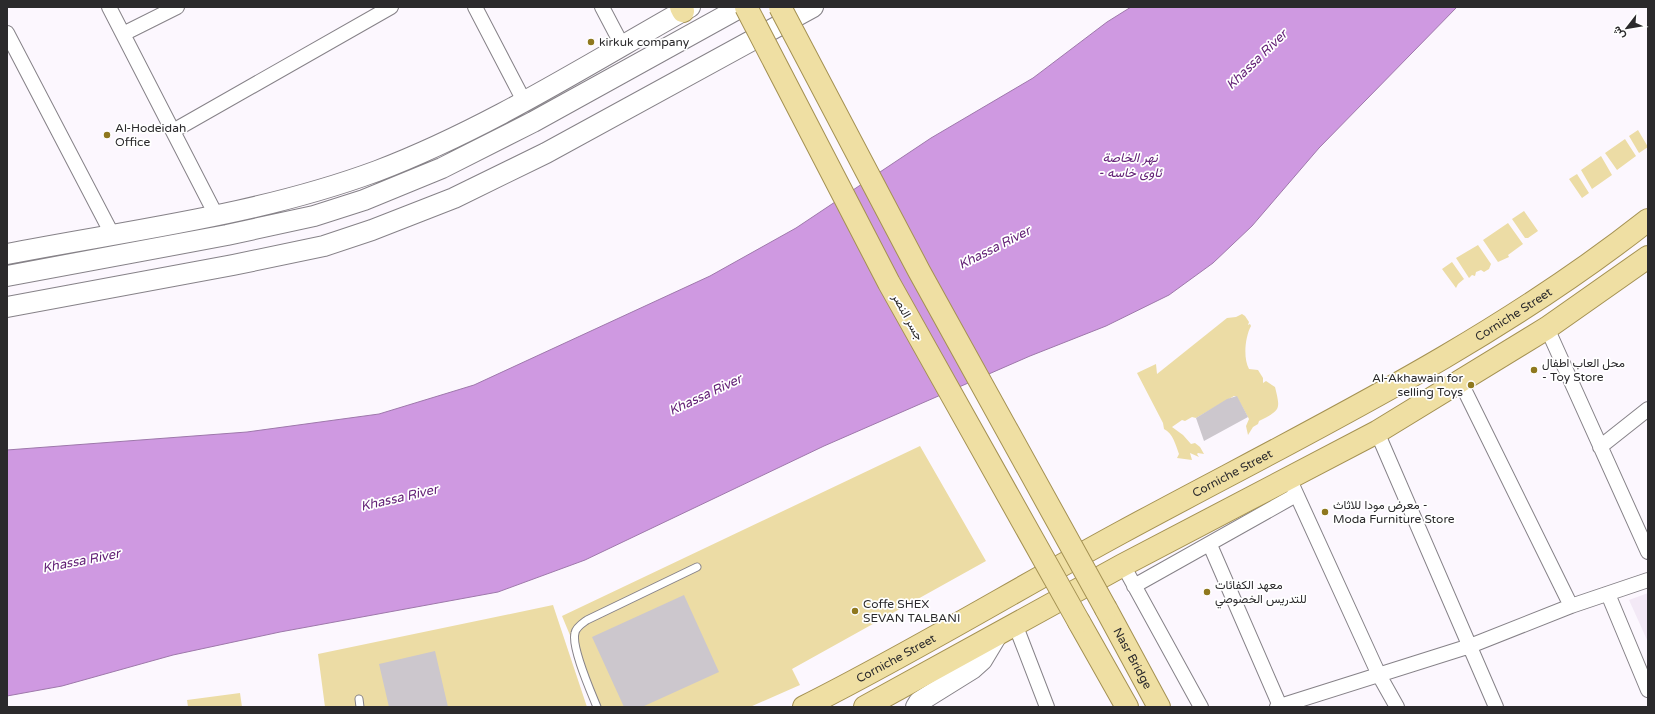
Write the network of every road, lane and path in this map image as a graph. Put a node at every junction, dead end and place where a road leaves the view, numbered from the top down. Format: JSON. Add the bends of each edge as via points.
{"nodes":[{"id":1,"x":109,"y":7,"type":"edge"},
{"id":2,"x":177,"y":7,"type":"edge"},
{"id":3,"x":391,"y":7,"type":"edge"},
{"id":4,"x":475,"y":7,"type":"edge"},
{"id":5,"x":602,"y":7,"type":"edge"},
{"id":6,"x":741,"y":7,"type":"edge"},
{"id":7,"x":746,"y":7,"type":"edge"},
{"id":8,"x":780,"y":7,"type":"edge"},
{"id":9,"x":813,"y":7,"type":"edge"},
{"id":10,"x":685,"y":8,"type":"edge"},
{"id":11,"x":7,"y":33,"type":"edge"},
{"id":12,"x":124,"y":34,"type":"junction"},
{"id":13,"x":622,"y":45,"type":"junction"},
{"id":14,"x":593,"y":62,"type":"junction"},
{"id":15,"x":524,"y":101,"type":"junction"},
{"id":16,"x":560,"y":107,"type":"junction"},
{"id":17,"x":173,"y":131,"type":"junction"},
{"id":18,"x":216,"y":215,"type":"junction"},
{"id":19,"x":314,"y":216,"type":"junction"},
{"id":20,"x":1648,"y":220,"type":"edge"},
{"id":21,"x":112,"y":234,"type":"junction"},
{"id":22,"x":324,"y":246,"type":"junction"},
{"id":23,"x":7,"y":254,"type":"edge"},
{"id":24,"x":1648,"y":257,"type":"edge"},
{"id":25,"x":7,"y":276,"type":"edge"},
{"id":26,"x":7,"y":307,"type":"edge"},
{"id":27,"x":1547,"y":328,"type":"junction"},
{"id":28,"x":1460,"y":381,"type":"junction"},
{"id":29,"x":1648,"y":409,"type":"edge"},
{"id":30,"x":1377,"y":432,"type":"junction"},
{"id":31,"x":1600,"y":447,"type":"junction"},
{"id":32,"x":1292,"y":486,"type":"junction"},
{"id":33,"x":1210,"y":545,"type":"junction"},
{"id":34,"x":1648,"y":552,"type":"edge"},
{"id":35,"x":1123,"y":565,"type":"junction"},
{"id":36,"x":697,"y":567,"type":"dead end"},
{"id":37,"x":1648,"y":580,"type":"edge"},
{"id":38,"x":1134,"y":586,"type":"junction"},
{"id":39,"x":1608,"y":594,"type":"junction"},
{"id":40,"x":1571,"y":606,"type":"junction"},
{"id":41,"x":1006,"y":630,"type":"junction"},
{"id":42,"x":1470,"y":646,"type":"junction"},
{"id":43,"x":1379,"y":675,"type":"junction"},
{"id":44,"x":1648,"y":690,"type":"edge"},
{"id":45,"x":359,"y":699,"type":"dead end"},
{"id":46,"x":360,"y":707,"type":"edge"},
{"id":47,"x":597,"y":707,"type":"edge"},
{"id":48,"x":804,"y":707,"type":"edge"},
{"id":49,"x":865,"y":707,"type":"edge"},
{"id":50,"x":916,"y":707,"type":"edge"},
{"id":51,"x":1047,"y":707,"type":"edge"},
{"id":52,"x":1127,"y":707,"type":"edge"},
{"id":53,"x":1159,"y":707,"type":"edge"},
{"id":54,"x":1201,"y":707,"type":"edge"},
{"id":55,"x":1278,"y":707,"type":"edge"},
{"id":56,"x":1397,"y":707,"type":"edge"},
{"id":57,"x":1496,"y":707,"type":"edge"}],
"edges":[{"from":1,"to":12,"type":"street"},
{"from":2,"to":12,"type":"street"},
{"from":3,"to":17,"type":"street"},
{"from":4,"to":15,"type":"street"},
{"from":5,"to":13,"type":"street"},
{"from":6,"to":16,"type":"street"},
{"from":7,"to":52,"type":"main road","name":"جسر النصر","bridge":true,"via":[[889,283]]},
{"from":8,"to":53,"type":"main road","name":"Nasr Bridge","bridge":true,"via":[[919,271]]},
{"from":9,"to":22,"type":"street","via":[[546,153],[454,198]]},
{"from":10,"to":13,"type":"street"},
{"from":11,"to":21,"type":"street"},
{"from":12,"to":17,"type":"street"},
{"from":13,"to":14,"type":"street"},
{"from":14,"to":15,"type":"street"},
{"from":14,"to":16,"type":"street"},
{"from":15,"to":18,"type":"street","via":[[453,139],[376,171],[297,197]]},
{"from":16,"to":19,"type":"street","via":[[442,168],[364,200]]},
{"from":17,"to":18,"type":"street"},
{"from":18,"to":21,"type":"street"},
{"from":19,"to":22,"type":"street"},
{"from":19,"to":25,"type":"street"},
{"from":20,"to":48,"type":"main road","name":"Corniche Street","via":[[1531,304],[1370,401],[1121,532],[856,681]]},
{"from":21,"to":23,"type":"street"},
{"from":22,"to":26,"type":"street"},
{"from":24,"to":27,"type":"main road"},
{"from":27,"to":28,"type":"main road"},
{"from":27,"to":31,"type":"street"},
{"from":28,"to":30,"type":"main road"},
{"from":28,"to":40,"type":"street"},
{"from":29,"to":31,"type":"street"},
{"from":30,"to":32,"type":"main road"},
{"from":30,"to":42,"type":"street"},
{"from":31,"to":34,"type":"street"},
{"from":32,"to":33,"type":"street"},
{"from":32,"to":35,"type":"main road"},
{"from":32,"to":43,"type":"street"},
{"from":33,"to":38,"type":"street"},
{"from":33,"to":55,"type":"street"},
{"from":35,"to":38,"type":"street"},
{"from":35,"to":41,"type":"main road"},
{"from":36,"to":47,"type":"lane","via":[[578,626],[574,633],[575,649]]},
{"from":37,"to":39,"type":"street"},
{"from":38,"to":54,"type":"street"},
{"from":39,"to":40,"type":"street"},
{"from":39,"to":44,"type":"street"},
{"from":40,"to":42,"type":"street"},
{"from":41,"to":49,"type":"main road"},
{"from":41,"to":50,"type":"street","via":[[972,669],[919,702]]},
{"from":41,"to":51,"type":"street"},
{"from":42,"to":43,"type":"street"},
{"from":42,"to":57,"type":"street"},
{"from":43,"to":55,"type":"street"},
{"from":43,"to":56,"type":"street"},
{"from":45,"to":46,"type":"lane"}]}
